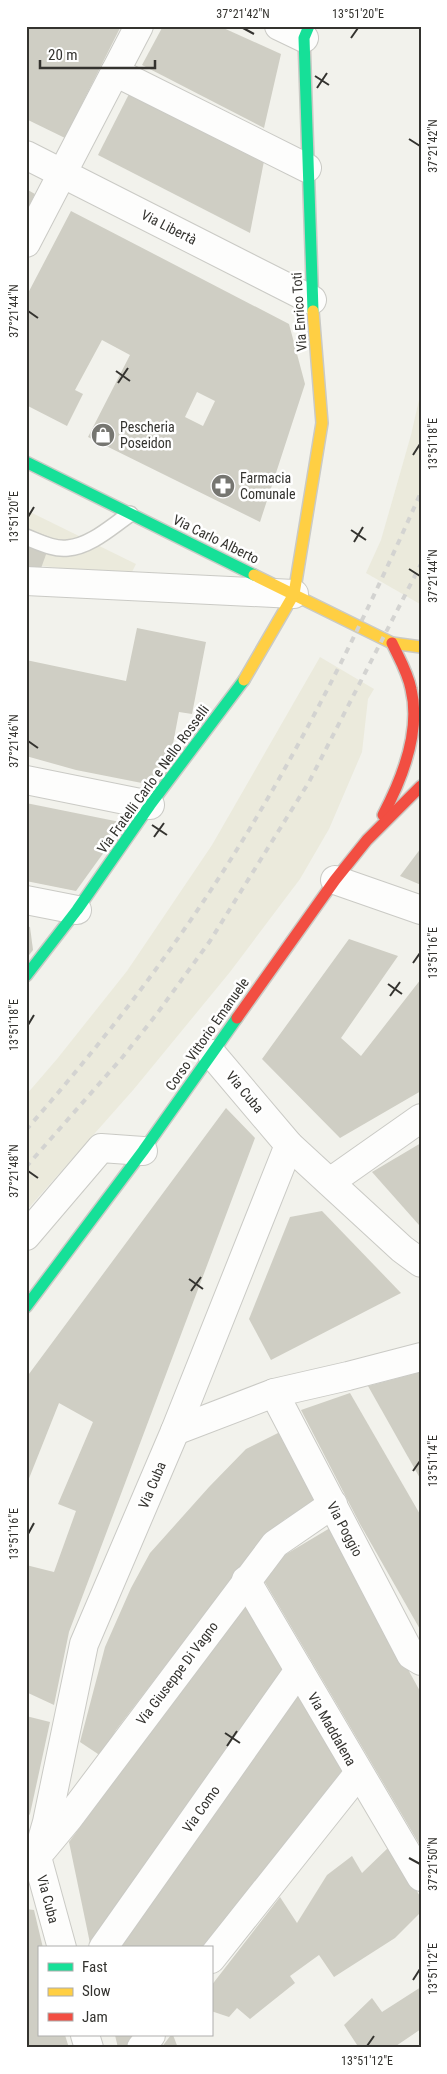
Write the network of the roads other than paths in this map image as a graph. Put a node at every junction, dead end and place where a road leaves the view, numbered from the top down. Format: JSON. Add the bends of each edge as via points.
{"nodes":[{"id":1,"x":139,"y":26,"type":"edge"},
{"id":2,"x":279,"y":26,"type":"edge"},
{"id":3,"x":307,"y":32,"type":"edge"},
{"id":4,"x":115,"y":72,"type":"junction"},
{"id":5,"x":26,"y":154,"type":"edge"},
{"id":6,"x":308,"y":168,"type":"junction"},
{"id":7,"x":62,"y":173,"type":"junction"},
{"id":8,"x":26,"y":243,"type":"edge"},
{"id":9,"x":312,"y":300,"type":"junction"},
{"id":10,"x":26,"y":462,"type":"edge"},
{"id":11,"x":130,"y":514,"type":"junction"},
{"id":12,"x":26,"y":537,"type":"edge"},
{"id":13,"x":26,"y":581,"type":"edge"},
{"id":14,"x":294,"y":594,"type":"junction"},
{"id":15,"x":392,"y":643,"type":"junction"},
{"id":16,"x":421,"y":647,"type":"edge"},
{"id":17,"x":416,"y":695,"type":"edge"},
{"id":18,"x":26,"y":780,"type":"edge"},
{"id":19,"x":421,"y":786,"type":"edge"},
{"id":20,"x":150,"y":805,"type":"junction"},
{"id":21,"x":368,"y":840,"type":"junction"},
{"id":22,"x":335,"y":880,"type":"junction"},
{"id":23,"x":26,"y":900,"type":"edge"},
{"id":24,"x":77,"y":910,"type":"junction"},
{"id":25,"x":421,"y":910,"type":"edge"},
{"id":26,"x":26,"y":976,"type":"edge"},
{"id":27,"x":212,"y":1054,"type":"junction"},
{"id":28,"x":421,"y":1118,"type":"edge"},
{"id":29,"x":289,"y":1145,"type":"junction"},
{"id":30,"x":143,"y":1151,"type":"junction"},
{"id":31,"x":330,"y":1182,"type":"junction"},
{"id":32,"x":26,"y":1236,"type":"edge"},
{"id":33,"x":421,"y":1263,"type":"edge"},
{"id":34,"x":26,"y":1307,"type":"edge"},
{"id":35,"x":421,"y":1357,"type":"edge"},
{"id":36,"x":274,"y":1393,"type":"junction"},
{"id":37,"x":175,"y":1432,"type":"junction"},
{"id":38,"x":333,"y":1504,"type":"junction"},
{"id":39,"x":246,"y":1580,"type":"junction"},
{"id":40,"x":421,"y":1660,"type":"edge"},
{"id":41,"x":299,"y":1670,"type":"junction"},
{"id":42,"x":358,"y":1774,"type":"junction"},
{"id":43,"x":32,"y":1864,"type":"edge"},
{"id":44,"x":421,"y":1877,"type":"edge"},
{"id":45,"x":61,"y":1946,"type":"edge"},
{"id":46,"x":104,"y":1946,"type":"edge"},
{"id":47,"x":212,"y":1958,"type":"edge"},
{"id":48,"x":150,"y":2036,"type":"edge"},
{"id":49,"x":141,"y":2048,"type":"edge"}],
"edges":[{"from":1,"to":4,"type":"street"},
{"from":2,"to":3,"type":"street"},
{"from":3,"to":6,"type":"main road","name":"Via Enrico Toti"},
{"from":4,"to":6,"type":"street"},
{"from":4,"to":7,"type":"street"},
{"from":5,"to":7,"type":"street","name":"Via Libertà"},
{"from":6,"to":9,"type":"main road","name":"Via Enrico Toti"},
{"from":7,"to":8,"type":"street"},
{"from":7,"to":9,"type":"street","name":"Via Libertà"},
{"from":9,"to":14,"type":"main road","name":"Via Enrico Toti","via":[[322,423]]},
{"from":10,"to":11,"type":"main road","name":"Via Carlo Alberto"},
{"from":11,"to":12,"type":"lane","via":[[90,541],[68,548],[54,547]]},
{"from":11,"to":14,"type":"main road","name":"Via Carlo Alberto"},
{"from":13,"to":14,"type":"street"},
{"from":14,"to":15,"type":"main road","name":"Via Carlo Alberto"},
{"from":14,"to":20,"type":"main road","name":"Via Fratelli Carlo e Nello Rosselli","via":[[239,688]]},
{"from":15,"to":16,"type":"main road","name":"Via Carlo Alberto"},
{"from":15,"to":17,"type":"main road"},
{"from":17,"to":21,"type":"main road","via":[[413,727],[402,769],[392,799]]},
{"from":18,"to":20,"type":"street"},
{"from":19,"to":21,"type":"main road","name":"Corso Vittorio Emanuele"},
{"from":20,"to":24,"type":"main road","name":"Via Fratelli Carlo e Nello Rosselli"},
{"from":21,"to":22,"type":"main road","name":"Corso Vittorio Emanuele"},
{"from":22,"to":25,"type":"street"},
{"from":22,"to":27,"type":"main road","name":"Corso Vittorio Emanuele"},
{"from":23,"to":24,"type":"street"},
{"from":24,"to":26,"type":"main road","name":"Via Fratelli Carlo e Nello Rosselli"},
{"from":27,"to":29,"type":"street","name":"Via Cuba"},
{"from":27,"to":30,"type":"main road","name":"Corso Vittorio Emanuele"},
{"from":28,"to":31,"type":"street"},
{"from":29,"to":31,"type":"street"},
{"from":29,"to":37,"type":"street","name":"Via Cuba"},
{"from":30,"to":32,"type":"street","via":[[101,1148]]},
{"from":30,"to":34,"type":"main road","name":"Corso Vittorio Emanuele"},
{"from":31,"to":33,"type":"street"},
{"from":35,"to":36,"type":"street"},
{"from":36,"to":37,"type":"street"},
{"from":36,"to":38,"type":"street","name":"Via Poggio"},
{"from":37,"to":43,"type":"street","name":"Via Cuba","via":[[84,1644],[47,1822]]},
{"from":38,"to":39,"type":"street","name":"Via Giuseppe Di Vagno","via":[[275,1544]]},
{"from":38,"to":40,"type":"street","name":"Via Poggio","via":[[411,1655]]},
{"from":39,"to":41,"type":"street","name":"Via Maddalena"},
{"from":39,"to":43,"type":"street","name":"Via Giuseppe Di Vagno"},
{"from":41,"to":42,"type":"street","name":"Via Maddalena"},
{"from":41,"to":46,"type":"street","name":"Via Como"},
{"from":42,"to":44,"type":"street","name":"Via Maddalena"},
{"from":42,"to":47,"type":"street"},
{"from":43,"to":45,"type":"street","name":"Via Cuba"},
{"from":48,"to":49,"type":"street"}]}
